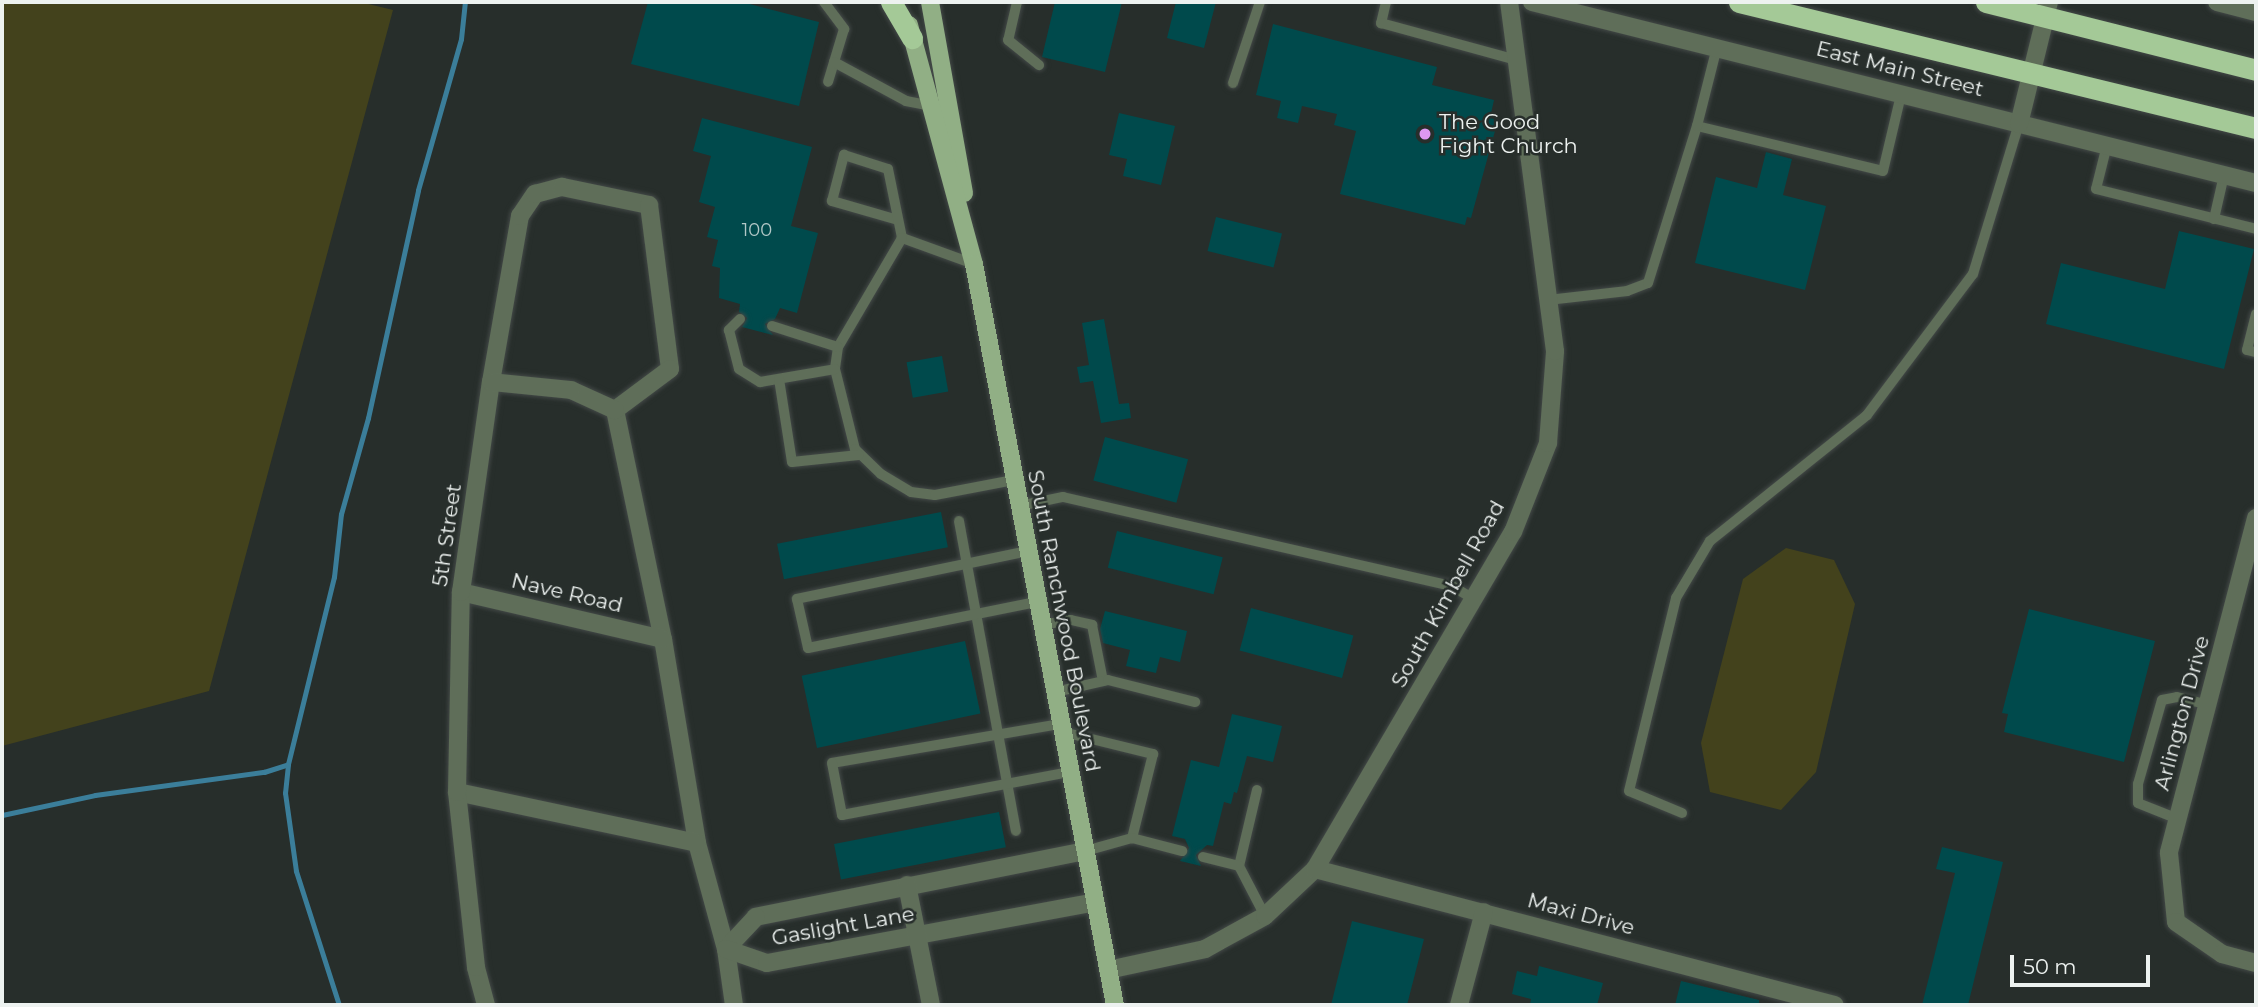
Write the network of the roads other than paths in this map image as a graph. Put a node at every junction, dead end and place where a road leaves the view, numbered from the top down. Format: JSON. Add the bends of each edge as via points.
{"nodes":[{"id":1,"x":824,"y":2,"type":"edge"},
{"id":2,"x":891,"y":2,"type":"edge"},
{"id":3,"x":902,"y":2,"type":"edge"},
{"id":4,"x":930,"y":2,"type":"edge"},
{"id":5,"x":1017,"y":2,"type":"edge"},
{"id":6,"x":1261,"y":2,"type":"edge"},
{"id":7,"x":1386,"y":2,"type":"edge"},
{"id":8,"x":1509,"y":2,"type":"edge"},
{"id":9,"x":1532,"y":2,"type":"edge"},
{"id":10,"x":1739,"y":2,"type":"edge"},
{"id":11,"x":1986,"y":2,"type":"edge"},
{"id":12,"x":2217,"y":2,"type":"edge"},
{"id":13,"x":2046,"y":9,"type":"edge"},
{"id":14,"x":2256,"y":12,"type":"edge"},
{"id":15,"x":912,"y":38,"type":"junction"},
{"id":16,"x":1717,"y":47,"type":"junction"},
{"id":17,"x":1516,"y":60,"type":"junction"},
{"id":18,"x":834,"y":62,"type":"junction"},
{"id":19,"x":1039,"y":65,"type":"dead end"},
{"id":20,"x":2256,"y":70,"type":"edge"},
{"id":21,"x":2030,"y":74,"type":"junction"},
{"id":22,"x":828,"y":82,"type":"dead end"},
{"id":23,"x":1233,"y":83,"type":"dead end"},
{"id":24,"x":1901,"y":95,"type":"junction"},
{"id":25,"x":931,"y":106,"type":"junction"},
{"id":26,"x":2019,"y":124,"type":"junction"},
{"id":27,"x":1698,"y":125,"type":"junction"},
{"id":28,"x":2256,"y":128,"type":"edge"},
{"id":29,"x":2107,"y":145,"type":"junction"},
{"id":30,"x":2224,"y":175,"type":"junction"},
{"id":31,"x":2256,"y":183,"type":"edge"},
{"id":32,"x":2214,"y":219,"type":"junction"},
{"id":33,"x":898,"y":220,"type":"junction"},
{"id":34,"x":2256,"y":229,"type":"edge"},
{"id":35,"x":902,"y":239,"type":"junction"},
{"id":36,"x":969,"y":245,"type":"junction"},
{"id":37,"x":974,"y":264,"type":"junction"},
{"id":38,"x":1548,"y":300,"type":"junction"},
{"id":39,"x":2256,"y":313,"type":"edge"},
{"id":40,"x":740,"y":319,"type":"dead end"},
{"id":41,"x":772,"y":326,"type":"dead end"},
{"id":42,"x":838,"y":346,"type":"junction"},
{"id":43,"x":2256,"y":352,"type":"edge"},
{"id":44,"x":835,"y":369,"type":"junction"},
{"id":45,"x":779,"y":379,"type":"junction"},
{"id":46,"x":491,"y":382,"type":"junction"},
{"id":47,"x":615,"y":410,"type":"junction"},
{"id":48,"x":859,"y":455,"type":"junction"},
{"id":49,"x":1014,"y":480,"type":"junction"},
{"id":50,"x":1019,"y":506,"type":"junction"},
{"id":51,"x":2256,"y":517,"type":"edge"},
{"id":52,"x":958,"y":521,"type":"dead end"},
{"id":53,"x":1028,"y":551,"type":"junction"},
{"id":54,"x":965,"y":564,"type":"junction"},
{"id":55,"x":461,"y":592,"type":"junction"},
{"id":56,"x":1474,"y":599,"type":"junction"},
{"id":57,"x":1037,"y":602,"type":"junction"},
{"id":58,"x":973,"y":615,"type":"junction"},
{"id":59,"x":1042,"y":625,"type":"junction"},
{"id":60,"x":663,"y":639,"type":"junction"},
{"id":61,"x":1103,"y":681,"type":"junction"},
{"id":62,"x":1055,"y":692,"type":"junction"},
{"id":63,"x":1195,"y":702,"type":"dead end"},
{"id":64,"x":2208,"y":705,"type":"junction"},
{"id":65,"x":1061,"y":728,"type":"junction"},
{"id":66,"x":995,"y":735,"type":"junction"},
{"id":67,"x":1070,"y":772,"type":"junction"},
{"id":68,"x":1007,"y":784,"type":"junction"},
{"id":69,"x":1257,"y":790,"type":"dead end"},
{"id":70,"x":457,"y":792,"type":"junction"},
{"id":71,"x":1682,"y":813,"type":"dead end"},
{"id":72,"x":2178,"y":819,"type":"junction"},
{"id":73,"x":1016,"y":831,"type":"dead end"},
{"id":74,"x":1132,"y":838,"type":"junction"},
{"id":75,"x":697,"y":843,"type":"junction"},
{"id":76,"x":1085,"y":850,"type":"junction"},
{"id":77,"x":1182,"y":851,"type":"dead end"},
{"id":78,"x":1203,"y":857,"type":"dead end"},
{"id":79,"x":1239,"y":866,"type":"junction"},
{"id":80,"x":1315,"y":869,"type":"junction"},
{"id":81,"x":907,"y":885,"type":"junction"},
{"id":82,"x":1095,"y":902,"type":"junction"},
{"id":83,"x":1484,"y":912,"type":"junction"},
{"id":84,"x":1265,"y":916,"type":"junction"},
{"id":85,"x":917,"y":936,"type":"junction"},
{"id":86,"x":726,"y":949,"type":"junction"},
{"id":87,"x":2256,"y":962,"type":"edge"},
{"id":88,"x":1108,"y":970,"type":"junction"},
{"id":89,"x":486,"y":1005,"type":"edge"},
{"id":90,"x":734,"y":1005,"type":"edge"},
{"id":91,"x":931,"y":1005,"type":"edge"},
{"id":92,"x":1115,"y":1005,"type":"edge"},
{"id":93,"x":1459,"y":1005,"type":"edge"},
{"id":94,"x":1836,"y":1005,"type":"edge"}],
"edges":[{"from":1,"to":18,"type":"lane","via":[[844,29]]},
{"from":2,"to":15,"type":"highway"},
{"from":3,"to":15,"type":"main road","name":"South Ranchwood Boulevard"},
{"from":4,"to":36,"type":"main road","name":"South Ranchwood Boulevard","via":[[959,149]]},
{"from":5,"to":19,"type":"lane","via":[[1008,40]]},
{"from":6,"to":23,"type":"lane"},
{"from":7,"to":17,"type":"lane","via":[[1381,23]]},
{"from":8,"to":17,"type":"street","name":"South Kimbell Road"},
{"from":9,"to":16,"type":"street","name":"East Main Street"},
{"from":10,"to":21,"type":"highway","name":"East Main Street"},
{"from":11,"to":13,"type":"highway"},
{"from":12,"to":14,"type":"street"},
{"from":13,"to":20,"type":"highway"},
{"from":13,"to":21,"type":"street"},
{"from":15,"to":25,"type":"main road","name":"South Ranchwood Boulevard"},
{"from":16,"to":24,"type":"street","name":"East Main Street"},
{"from":16,"to":27,"type":"lane"},
{"from":17,"to":38,"type":"street","name":"South Kimbell Road"},
{"from":18,"to":22,"type":"lane"},
{"from":18,"to":25,"type":"lane","via":[[906,101]]},
{"from":21,"to":26,"type":"street"},
{"from":21,"to":28,"type":"highway","name":"East Main Street"},
{"from":24,"to":26,"type":"street","name":"East Main Street"},
{"from":24,"to":27,"type":"lane","via":[[1883,171]]},
{"from":25,"to":36,"type":"main road","name":"South Ranchwood Boulevard"},
{"from":26,"to":29,"type":"street","name":"East Main Street"},
{"from":26,"to":71,"type":"lane","via":[[1973,274],[1867,415],[1710,541],[1676,598],[1629,791]]},
{"from":27,"to":38,"type":"lane","via":[[1648,283],[1627,291]]},
{"from":29,"to":30,"type":"street","name":"East Main Street"},
{"from":29,"to":32,"type":"lane","via":[[2096,189]]},
{"from":30,"to":31,"type":"street","name":"East Main Street"},
{"from":30,"to":32,"type":"lane"},
{"from":32,"to":34,"type":"lane"},
{"from":33,"to":33,"type":"lane","via":[[884,164],[844,155],[832,201]]},
{"from":33,"to":35,"type":"lane"},
{"from":35,"to":37,"type":"lane"},
{"from":35,"to":42,"type":"lane"},
{"from":36,"to":37,"type":"main road","name":"South Ranchwood Boulevard"},
{"from":37,"to":49,"type":"main road","name":"South Ranchwood Boulevard"},
{"from":38,"to":56,"type":"street","name":"South Kimbell Road","via":[[1555,351],[1548,443],[1513,532]]},
{"from":39,"to":43,"type":"lane","via":[[2248,350]]},
{"from":40,"to":45,"type":"lane","via":[[729,330],[739,369],[760,382]]},
{"from":41,"to":42,"type":"lane"},
{"from":42,"to":44,"type":"lane"},
{"from":44,"to":45,"type":"lane"},
{"from":44,"to":48,"type":"lane"},
{"from":45,"to":48,"type":"lane","via":[[792,462]]},
{"from":46,"to":47,"type":"street","via":[[571,390]]},
{"from":46,"to":47,"type":"street","name":"5th Street","via":[[520,216],[535,194],[562,187],[649,205],[670,369]]},
{"from":46,"to":55,"type":"street","name":"5th Street"},
{"from":47,"to":60,"type":"street"},
{"from":48,"to":49,"type":"lane","via":[[911,492],[934,495]]},
{"from":49,"to":50,"type":"main road","name":"South Ranchwood Boulevard"},
{"from":50,"to":53,"type":"main road","name":"South Ranchwood Boulevard"},
{"from":50,"to":56,"type":"lane","via":[[1063,497],[1451,586]]},
{"from":51,"to":64,"type":"street","name":"Arlington Drive"},
{"from":52,"to":54,"type":"lane"},
{"from":53,"to":54,"type":"lane"},
{"from":53,"to":57,"type":"main road","name":"South Ranchwood Boulevard"},
{"from":54,"to":58,"type":"lane"},
{"from":54,"to":58,"type":"lane","via":[[797,599],[808,648]]},
{"from":55,"to":60,"type":"street","name":"Nave Road"},
{"from":55,"to":70,"type":"street","name":"5th Street"},
{"from":56,"to":80,"type":"street","name":"South Kimbell Road"},
{"from":57,"to":58,"type":"lane"},
{"from":57,"to":59,"type":"main road","name":"South Ranchwood Boulevard"},
{"from":58,"to":66,"type":"lane"},
{"from":59,"to":61,"type":"lane","via":[[1071,620],[1092,625]]},
{"from":59,"to":62,"type":"main road","name":"South Ranchwood Boulevard"},
{"from":60,"to":75,"type":"street"},
{"from":61,"to":62,"type":"lane"},
{"from":61,"to":63,"type":"lane"},
{"from":62,"to":65,"type":"main road","name":"South Ranchwood Boulevard"},
{"from":64,"to":72,"type":"street","name":"Arlington Drive"},
{"from":64,"to":72,"type":"lane","via":[[2177,697],[2162,700],[2138,783],[2138,803]]},
{"from":65,"to":66,"type":"lane"},
{"from":65,"to":67,"type":"main road","name":"South Ranchwood Boulevard"},
{"from":65,"to":74,"type":"lane","via":[[1153,754]]},
{"from":66,"to":68,"type":"lane"},
{"from":66,"to":68,"type":"lane","via":[[832,763],[842,815]]},
{"from":67,"to":68,"type":"lane"},
{"from":67,"to":76,"type":"main road","name":"South Ranchwood Boulevard"},
{"from":68,"to":73,"type":"lane"},
{"from":69,"to":79,"type":"lane"},
{"from":70,"to":75,"type":"street"},
{"from":70,"to":89,"type":"street","name":"5th Street","via":[[475,967]]},
{"from":72,"to":87,"type":"street","name":"Arlington Drive","via":[[2169,853],[2176,922],[2222,954]]},
{"from":74,"to":76,"type":"lane"},
{"from":74,"to":77,"type":"lane"},
{"from":75,"to":86,"type":"street"},
{"from":76,"to":81,"type":"street","name":"Gaslight Lane"},
{"from":76,"to":82,"type":"main road","name":"South Ranchwood Boulevard"},
{"from":78,"to":79,"type":"lane"},
{"from":79,"to":84,"type":"lane"},
{"from":80,"to":83,"type":"street","name":"Maxi Drive"},
{"from":80,"to":84,"type":"street","name":"South Kimbell Road"},
{"from":81,"to":85,"type":"street"},
{"from":81,"to":86,"type":"street","name":"Gaslight Lane","via":[[756,916]]},
{"from":82,"to":85,"type":"street","name":"Gaslight Lane"},
{"from":82,"to":88,"type":"main road","name":"South Ranchwood Boulevard"},
{"from":83,"to":93,"type":"street"},
{"from":83,"to":94,"type":"street","name":"Maxi Drive"},
{"from":84,"to":88,"type":"street","name":"South Kimbell Road","via":[[1205,949]]},
{"from":85,"to":86,"type":"street","name":"Gaslight Lane","via":[[768,963]]},
{"from":85,"to":91,"type":"street"},
{"from":86,"to":90,"type":"street"},
{"from":88,"to":92,"type":"main road","name":"South Ranchwood Boulevard"}]}
